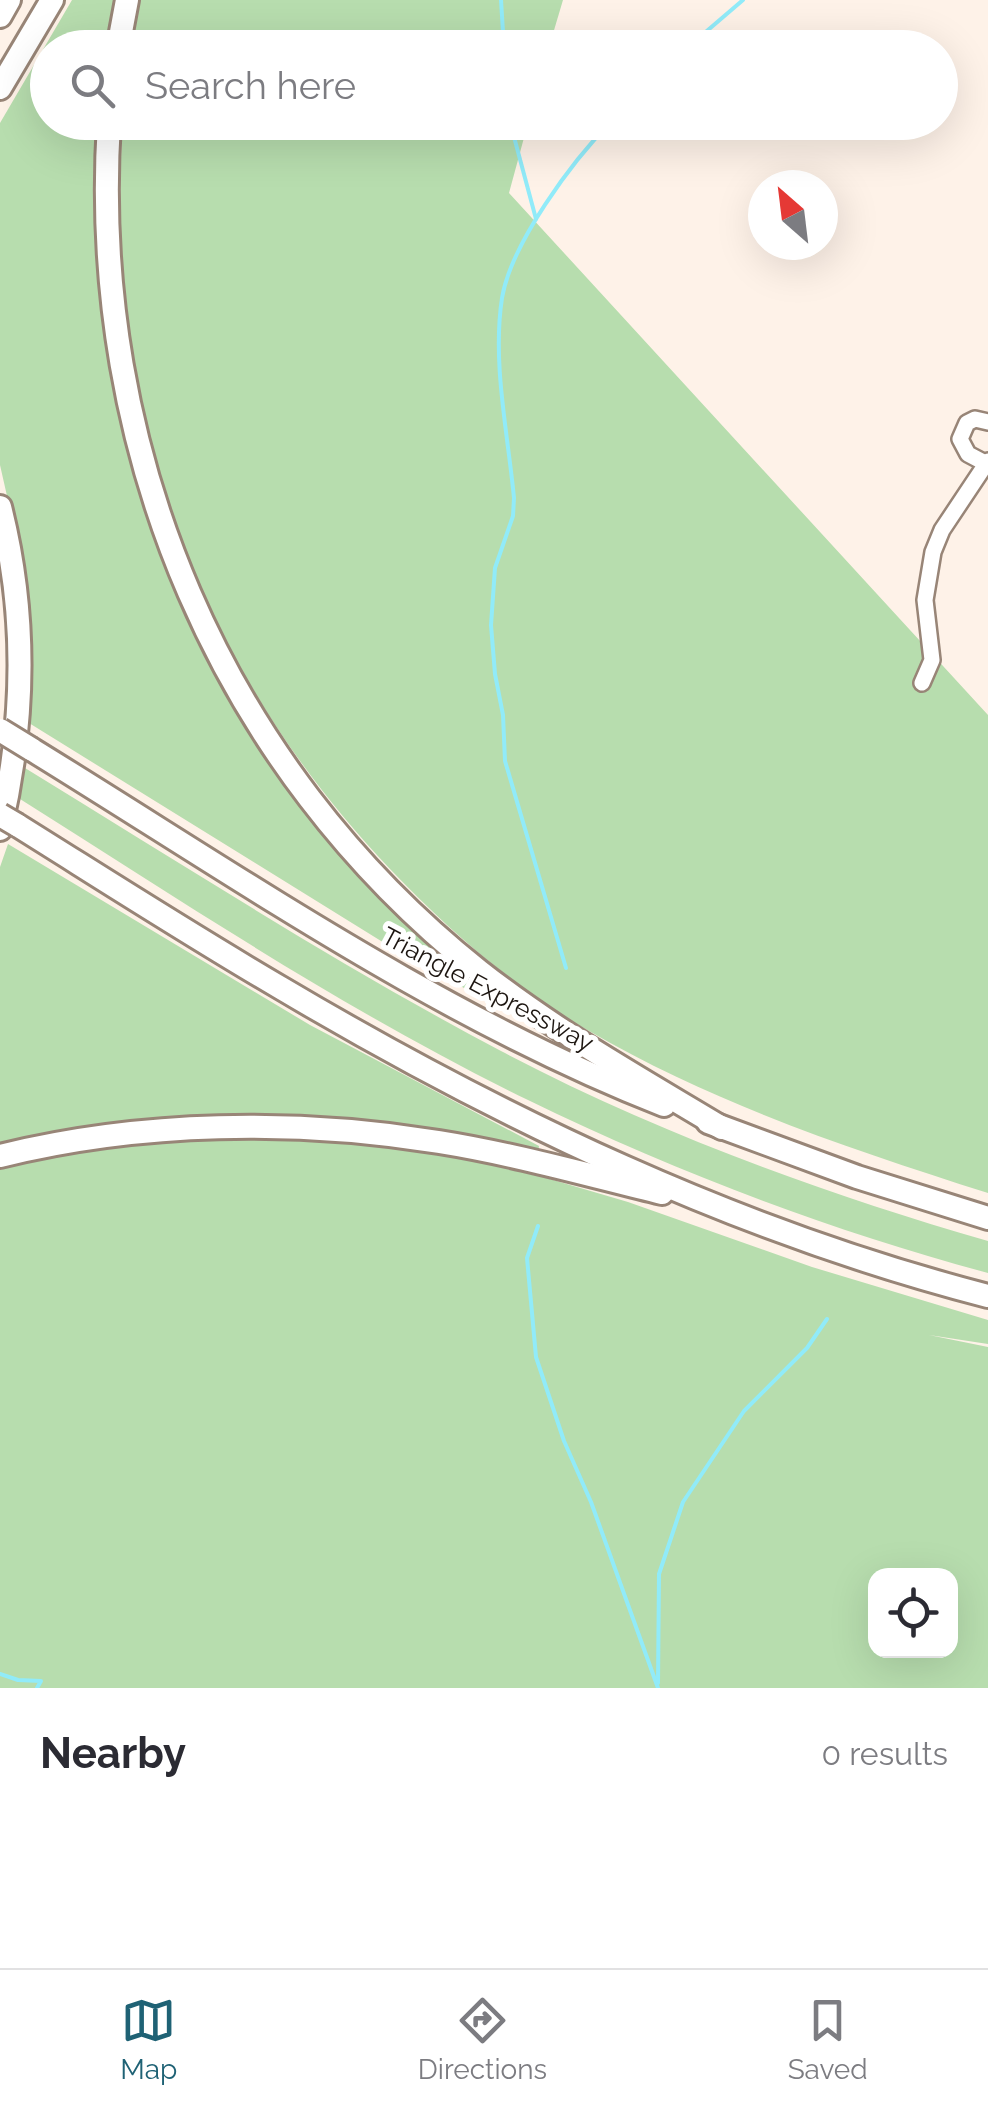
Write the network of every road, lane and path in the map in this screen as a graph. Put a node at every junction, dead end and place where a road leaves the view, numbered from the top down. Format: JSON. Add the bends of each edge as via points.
{"nodes":[{"id":1,"x":10,"y":0,"type":"edge"},
{"id":2,"x":52,"y":0,"type":"edge"},
{"id":3,"x":127,"y":0,"type":"edge"},
{"id":4,"x":0,"y":16,"type":"edge"},
{"id":5,"x":34,"y":30,"type":"edge"},
{"id":6,"x":121,"y":30,"type":"edge"},
{"id":7,"x":30,"y":37,"type":"edge"},
{"id":8,"x":0,"y":88,"type":"edge"},
{"id":9,"x":109,"y":140,"type":"edge"},
{"id":10,"x":988,"y":422,"type":"edge"},
{"id":11,"x":987,"y":463,"type":"edge"},
{"id":12,"x":0,"y":507,"type":"edge"},
{"id":13,"x":922,"y":683,"type":"dead end"},
{"id":14,"x":0,"y":730,"type":"edge"},
{"id":15,"x":5,"y":823,"type":"edge"},
{"id":16,"x":722,"y":1128,"type":"junction"},
{"id":17,"x":0,"y":1156,"type":"edge"},
{"id":18,"x":718,"y":1208,"type":"junction"},
{"id":19,"x":988,"y":1218,"type":"edge"},
{"id":20,"x":988,"y":1296,"type":"edge"}],
"edges":[{"from":1,"to":4,"type":"highway"},
{"from":2,"to":5,"type":"highway"},
{"from":3,"to":6,"type":"highway"},
{"from":7,"to":8,"type":"highway"},
{"from":9,"to":16,"type":"highway","via":[[111,297],[135,434],[176,563],[250,712],[330,824],[439,937],[534,1012]]},
{"from":10,"to":11,"type":"lane","via":[[967,422],[960,439],[968,454]]},
{"from":11,"to":13,"type":"lane","via":[[933,552],[925,600],[932,660]]},
{"from":12,"to":15,"type":"highway","via":[[18,604],[20,660]]},
{"from":14,"to":16,"type":"highway","name":"Triangle Expressway","bridge":true,"via":[[461,1009],[590,1074]]},
{"from":15,"to":18,"type":"highway","via":[[428,1070]]},
{"from":16,"to":19,"type":"highway","name":"Triangle Expressway"},
{"from":17,"to":18,"type":"highway","via":[[166,1131],[348,1131],[489,1151]]},
{"from":18,"to":20,"type":"highway"}]}
